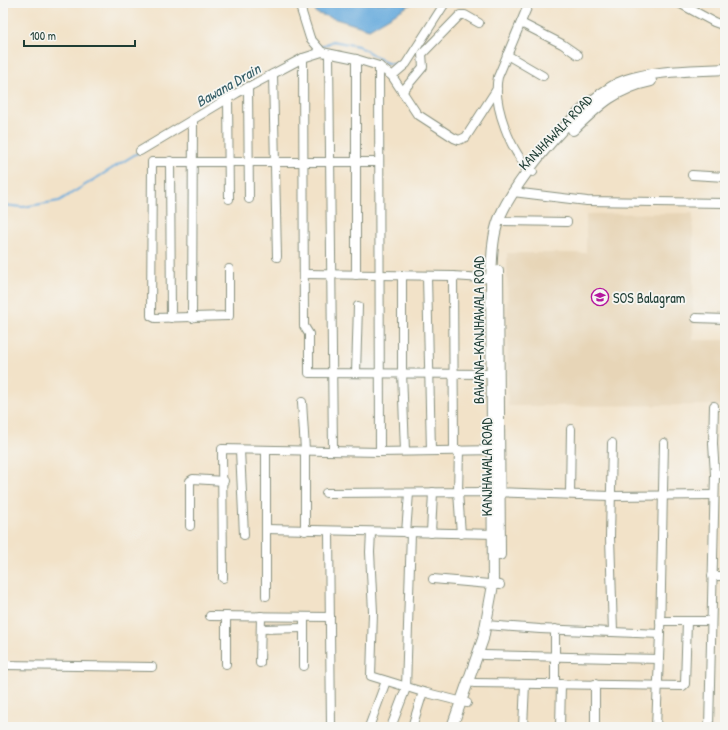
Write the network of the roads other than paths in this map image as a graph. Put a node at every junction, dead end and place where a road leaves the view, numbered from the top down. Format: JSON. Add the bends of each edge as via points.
{"nodes":[{"id":1,"x":299,"y":3,"type":"edge"},
{"id":2,"x":445,"y":3,"type":"edge"},
{"id":3,"x":529,"y":3,"type":"edge"},
{"id":4,"x":680,"y":3,"type":"edge"},
{"id":5,"x":479,"y":23,"type":"dead end"},
{"id":6,"x":521,"y":23,"type":"junction"},
{"id":7,"x":725,"y":26,"type":"edge"},
{"id":8,"x":324,"y":52,"type":"junction"},
{"id":9,"x":507,"y":55,"type":"junction"},
{"id":10,"x":578,"y":55,"type":"dead end"},
{"id":11,"x":303,"y":58,"type":"junction"},
{"id":12,"x":356,"y":59,"type":"junction"},
{"id":13,"x":379,"y":66,"type":"junction"},
{"id":14,"x":721,"y":73,"type":"edge"},
{"id":15,"x":273,"y":74,"type":"junction"},
{"id":16,"x":392,"y":76,"type":"junction"},
{"id":17,"x":544,"y":76,"type":"dead end"},
{"id":18,"x":248,"y":87,"type":"junction"},
{"id":19,"x":497,"y":89,"type":"junction"},
{"id":20,"x":402,"y":92,"type":"junction"},
{"id":21,"x":228,"y":98,"type":"junction"},
{"id":22,"x":193,"y":120,"type":"junction"},
{"id":23,"x":140,"y":151,"type":"dead end"},
{"id":24,"x":170,"y":161,"type":"junction"},
{"id":25,"x":192,"y":162,"type":"junction"},
{"id":26,"x":229,"y":162,"type":"junction"},
{"id":27,"x":249,"y":162,"type":"junction"},
{"id":28,"x":274,"y":162,"type":"junction"},
{"id":29,"x":303,"y":162,"type":"junction"},
{"id":30,"x":330,"y":162,"type":"junction"},
{"id":31,"x":355,"y":162,"type":"junction"},
{"id":32,"x":379,"y":162,"type":"junction"},
{"id":33,"x":530,"y":170,"type":"junction"},
{"id":34,"x":692,"y":175,"type":"dead end"},
{"id":35,"x":725,"y":176,"type":"edge"},
{"id":36,"x":515,"y":193,"type":"junction"},
{"id":37,"x":249,"y":199,"type":"dead end"},
{"id":38,"x":229,"y":200,"type":"dead end"},
{"id":39,"x":725,"y":204,"type":"edge"},
{"id":40,"x":501,"y":220,"type":"junction"},
{"id":41,"x":567,"y":222,"type":"dead end"},
{"id":42,"x":276,"y":256,"type":"dead end"},
{"id":43,"x":229,"y":269,"type":"dead end"},
{"id":44,"x":304,"y":274,"type":"junction"},
{"id":45,"x":330,"y":274,"type":"junction"},
{"id":46,"x":356,"y":275,"type":"junction"},
{"id":47,"x":379,"y":275,"type":"junction"},
{"id":48,"x":402,"y":275,"type":"junction"},
{"id":49,"x":427,"y":276,"type":"junction"},
{"id":50,"x":453,"y":276,"type":"junction"},
{"id":51,"x":495,"y":279,"type":"junction"},
{"id":52,"x":358,"y":306,"type":"dead end"},
{"id":53,"x":171,"y":318,"type":"junction"},
{"id":54,"x":192,"y":318,"type":"junction"},
{"id":55,"x":696,"y":318,"type":"dead end"},
{"id":56,"x":725,"y":319,"type":"edge"},
{"id":57,"x":379,"y":372,"type":"junction"},
{"id":58,"x":402,"y":372,"type":"junction"},
{"id":59,"x":428,"y":372,"type":"junction"},
{"id":60,"x":356,"y":373,"type":"junction"},
{"id":61,"x":454,"y":373,"type":"junction"},
{"id":62,"x":331,"y":374,"type":"junction"},
{"id":63,"x":495,"y":374,"type":"junction"},
{"id":64,"x":302,"y":402,"type":"dead end"},
{"id":65,"x":714,"y":406,"type":"dead end"},
{"id":66,"x":571,"y":430,"type":"dead end"},
{"id":67,"x":612,"y":443,"type":"dead end"},
{"id":68,"x":664,"y":443,"type":"dead end"},
{"id":69,"x":240,"y":450,"type":"junction"},
{"id":70,"x":305,"y":450,"type":"junction"},
{"id":71,"x":457,"y":450,"type":"junction"},
{"id":72,"x":497,"y":450,"type":"junction"},
{"id":73,"x":266,"y":451,"type":"junction"},
{"id":74,"x":333,"y":451,"type":"junction"},
{"id":75,"x":405,"y":451,"type":"junction"},
{"id":76,"x":431,"y":451,"type":"junction"},
{"id":77,"x":380,"y":452,"type":"junction"},
{"id":78,"x":715,"y":474,"type":"junction"},
{"id":79,"x":725,"y":474,"type":"edge"},
{"id":80,"x":224,"y":481,"type":"junction"},
{"id":81,"x":433,"y":492,"type":"junction"},
{"id":82,"x":458,"y":492,"type":"junction"},
{"id":83,"x":496,"y":492,"type":"junction"},
{"id":84,"x":326,"y":493,"type":"dead end"},
{"id":85,"x":409,"y":493,"type":"junction"},
{"id":86,"x":570,"y":494,"type":"junction"},
{"id":87,"x":662,"y":495,"type":"junction"},
{"id":88,"x":714,"y":495,"type":"junction"},
{"id":89,"x":610,"y":496,"type":"junction"},
{"id":90,"x":190,"y":526,"type":"dead end"},
{"id":91,"x":266,"y":529,"type":"junction"},
{"id":92,"x":305,"y":530,"type":"junction"},
{"id":93,"x":329,"y":532,"type":"junction"},
{"id":94,"x":371,"y":532,"type":"junction"},
{"id":95,"x":408,"y":533,"type":"junction"},
{"id":96,"x":431,"y":533,"type":"junction"},
{"id":97,"x":461,"y":534,"type":"junction"},
{"id":98,"x":497,"y":534,"type":"junction"},
{"id":99,"x":244,"y":535,"type":"dead end"},
{"id":100,"x":712,"y":576,"type":"junction"},
{"id":101,"x":725,"y":576,"type":"edge"},
{"id":102,"x":223,"y":578,"type":"dead end"},
{"id":103,"x":433,"y":579,"type":"dead end"},
{"id":104,"x":496,"y":585,"type":"junction"},
{"id":105,"x":266,"y":596,"type":"dead end"},
{"id":106,"x":210,"y":616,"type":"dead end"},
{"id":107,"x":226,"y":616,"type":"junction"},
{"id":108,"x":261,"y":616,"type":"junction"},
{"id":109,"x":304,"y":617,"type":"junction"},
{"id":110,"x":330,"y":617,"type":"junction"},
{"id":111,"x":660,"y":621,"type":"junction"},
{"id":112,"x":686,"y":621,"type":"junction"},
{"id":113,"x":710,"y":621,"type":"junction"},
{"id":114,"x":490,"y":626,"type":"junction"},
{"id":115,"x":304,"y":628,"type":"junction"},
{"id":116,"x":261,"y":629,"type":"junction"},
{"id":117,"x":555,"y":629,"type":"junction"},
{"id":118,"x":613,"y":632,"type":"junction"},
{"id":119,"x":660,"y":634,"type":"junction"},
{"id":120,"x":484,"y":655,"type":"junction"},
{"id":121,"x":555,"y":657,"type":"junction"},
{"id":122,"x":659,"y":660,"type":"junction"},
{"id":123,"x":260,"y":663,"type":"dead end"},
{"id":124,"x":226,"y":664,"type":"dead end"},
{"id":125,"x":3,"y":665,"type":"edge"},
{"id":126,"x":304,"y":666,"type":"dead end"},
{"id":127,"x":152,"y":667,"type":"dead end"},
{"id":128,"x":386,"y":681,"type":"junction"},
{"id":129,"x":474,"y":682,"type":"junction"},
{"id":130,"x":525,"y":684,"type":"junction"},
{"id":131,"x":558,"y":684,"type":"junction"},
{"id":132,"x":595,"y":684,"type":"junction"},
{"id":133,"x":657,"y":686,"type":"junction"},
{"id":134,"x":406,"y":688,"type":"junction"},
{"id":135,"x":423,"y":692,"type":"junction"},
{"id":136,"x":464,"y":702,"type":"junction"},
{"id":137,"x":331,"y":727,"type":"edge"},
{"id":138,"x":369,"y":727,"type":"edge"},
{"id":139,"x":391,"y":727,"type":"edge"},
{"id":140,"x":412,"y":727,"type":"edge"},
{"id":141,"x":452,"y":727,"type":"edge"},
{"id":142,"x":458,"y":727,"type":"edge"},
{"id":143,"x":523,"y":727,"type":"edge"},
{"id":144,"x":560,"y":727,"type":"edge"},
{"id":145,"x":595,"y":727,"type":"edge"},
{"id":146,"x":656,"y":727,"type":"edge"},
{"id":147,"x":709,"y":727,"type":"edge"}],
"edges":[{"from":1,"to":8,"type":"street","via":[[304,23],[313,42]]},
{"from":2,"to":16,"type":"street","via":[[406,64]]},
{"from":3,"to":6,"type":"street"},
{"from":4,"to":7,"type":"street"},
{"from":5,"to":20,"type":"street","via":[[460,15],[422,54],[423,67]]},
{"from":6,"to":9,"type":"street"},
{"from":6,"to":10,"type":"street"},
{"from":8,"to":11,"type":"street"},
{"from":8,"to":12,"type":"street"},
{"from":8,"to":30,"type":"street"},
{"from":9,"to":17,"type":"street"},
{"from":9,"to":19,"type":"street","via":[[498,77]]},
{"from":11,"to":15,"type":"street"},
{"from":11,"to":29,"type":"street"},
{"from":12,"to":13,"type":"street"},
{"from":12,"to":31,"type":"street"},
{"from":13,"to":16,"type":"street"},
{"from":13,"to":32,"type":"street"},
{"from":14,"to":33,"type":"main road","name":"BAWANA-KANJHAWALA ROAD","via":[[625,80],[600,94]]},
{"from":15,"to":18,"type":"street"},
{"from":15,"to":28,"type":"street"},
{"from":16,"to":20,"type":"street"},
{"from":18,"to":21,"type":"street"},
{"from":18,"to":27,"type":"street"},
{"from":19,"to":20,"type":"street","via":[[466,137],[459,140],[417,114]]},
{"from":19,"to":33,"type":"street","via":[[503,121],[512,144]]},
{"from":21,"to":22,"type":"street"},
{"from":21,"to":26,"type":"street"},
{"from":22,"to":23,"type":"street"},
{"from":22,"to":25,"type":"street"},
{"from":24,"to":25,"type":"street"},
{"from":24,"to":53,"type":"street"},
{"from":24,"to":53,"type":"street","via":[[154,161],[151,165],[150,314],[155,318]]},
{"from":25,"to":26,"type":"street"},
{"from":25,"to":54,"type":"street"},
{"from":26,"to":27,"type":"street"},
{"from":26,"to":38,"type":"street"},
{"from":27,"to":28,"type":"street"},
{"from":27,"to":37,"type":"street"},
{"from":28,"to":29,"type":"street"},
{"from":28,"to":42,"type":"street"},
{"from":29,"to":30,"type":"street"},
{"from":29,"to":44,"type":"street"},
{"from":30,"to":31,"type":"street"},
{"from":30,"to":45,"type":"street"},
{"from":31,"to":32,"type":"street"},
{"from":31,"to":46,"type":"street"},
{"from":32,"to":47,"type":"street"},
{"from":33,"to":36,"type":"main road","name":"BAWANA-KANJHAWALA ROAD"},
{"from":34,"to":35,"type":"street"},
{"from":36,"to":39,"type":"street","via":[[587,201]]},
{"from":36,"to":40,"type":"main road","name":"BAWANA-KANJHAWALA ROAD"},
{"from":40,"to":41,"type":"street"},
{"from":40,"to":51,"type":"main road","name":"BAWANA-KANJHAWALA ROAD","via":[[493,249]]},
{"from":43,"to":54,"type":"street","via":[[229,316]]},
{"from":44,"to":45,"type":"street"},
{"from":44,"to":62,"type":"street","via":[[304,326],[309,334],[308,373]]},
{"from":45,"to":46,"type":"street"},
{"from":45,"to":62,"type":"street"},
{"from":46,"to":47,"type":"street"},
{"from":47,"to":48,"type":"street"},
{"from":47,"to":57,"type":"street"},
{"from":48,"to":49,"type":"street"},
{"from":48,"to":58,"type":"street"},
{"from":49,"to":50,"type":"street"},
{"from":49,"to":59,"type":"street"},
{"from":50,"to":51,"type":"street"},
{"from":50,"to":61,"type":"street"},
{"from":51,"to":63,"type":"main road","name":"BAWANA-KANJHAWALA ROAD"},
{"from":52,"to":60,"type":"street"},
{"from":53,"to":54,"type":"street"},
{"from":55,"to":56,"type":"street"},
{"from":57,"to":58,"type":"street"},
{"from":57,"to":60,"type":"street"},
{"from":57,"to":77,"type":"street"},
{"from":58,"to":59,"type":"street"},
{"from":58,"to":75,"type":"street"},
{"from":59,"to":61,"type":"street"},
{"from":59,"to":76,"type":"street"},
{"from":60,"to":62,"type":"street"},
{"from":61,"to":63,"type":"street"},
{"from":61,"to":71,"type":"street"},
{"from":62,"to":74,"type":"street"},
{"from":63,"to":72,"type":"main road","name":"BAWANA-KANJHAWALA ROAD"},
{"from":64,"to":70,"type":"street"},
{"from":65,"to":78,"type":"street"},
{"from":66,"to":86,"type":"street"},
{"from":67,"to":89,"type":"street"},
{"from":68,"to":87,"type":"street"},
{"from":69,"to":73,"type":"street"},
{"from":69,"to":80,"type":"street","via":[[222,449]]},
{"from":69,"to":99,"type":"street"},
{"from":70,"to":73,"type":"street"},
{"from":70,"to":74,"type":"street"},
{"from":70,"to":92,"type":"street"},
{"from":71,"to":72,"type":"street"},
{"from":71,"to":76,"type":"street"},
{"from":71,"to":82,"type":"street"},
{"from":72,"to":83,"type":"main road","name":"BAWANA-KANJHAWALA ROAD"},
{"from":73,"to":91,"type":"street"},
{"from":74,"to":77,"type":"street"},
{"from":75,"to":76,"type":"street"},
{"from":75,"to":77,"type":"street"},
{"from":78,"to":79,"type":"street"},
{"from":78,"to":88,"type":"street"},
{"from":80,"to":90,"type":"street","via":[[193,479],[190,482]]},
{"from":80,"to":102,"type":"street"},
{"from":81,"to":82,"type":"street"},
{"from":81,"to":85,"type":"street"},
{"from":81,"to":96,"type":"street"},
{"from":82,"to":83,"type":"street"},
{"from":82,"to":97,"type":"street"},
{"from":83,"to":86,"type":"street"},
{"from":83,"to":98,"type":"main road","name":"BAWANA-KANJHAWALA ROAD"},
{"from":84,"to":85,"type":"street"},
{"from":85,"to":95,"type":"street"},
{"from":86,"to":89,"type":"street"},
{"from":87,"to":88,"type":"street"},
{"from":87,"to":89,"type":"street"},
{"from":87,"to":111,"type":"street"},
{"from":88,"to":100,"type":"street"},
{"from":89,"to":118,"type":"street"},
{"from":91,"to":92,"type":"street"},
{"from":91,"to":105,"type":"street"},
{"from":92,"to":93,"type":"street"},
{"from":93,"to":94,"type":"street"},
{"from":93,"to":110,"type":"street"},
{"from":94,"to":95,"type":"street"},
{"from":94,"to":128,"type":"street","via":[[373,618],[370,675],[372,678]]},
{"from":95,"to":96,"type":"street"},
{"from":95,"to":134,"type":"street"},
{"from":96,"to":97,"type":"street"},
{"from":97,"to":98,"type":"street"},
{"from":98,"to":104,"type":"main road","name":"BAWANA-KANJHAWALA ROAD"},
{"from":100,"to":101,"type":"street"},
{"from":100,"to":113,"type":"street"},
{"from":103,"to":104,"type":"street"},
{"from":104,"to":114,"type":"main road","name":"BAWANA-KANJHAWALA ROAD"},
{"from":106,"to":107,"type":"street"},
{"from":107,"to":108,"type":"street"},
{"from":107,"to":124,"type":"street"},
{"from":108,"to":109,"type":"street"},
{"from":108,"to":116,"type":"street"},
{"from":109,"to":110,"type":"street"},
{"from":109,"to":115,"type":"street"},
{"from":110,"to":137,"type":"street"},
{"from":111,"to":112,"type":"street"},
{"from":111,"to":119,"type":"street"},
{"from":112,"to":113,"type":"street"},
{"from":112,"to":133,"type":"street","via":[[685,685]]},
{"from":113,"to":147,"type":"street"},
{"from":114,"to":117,"type":"street"},
{"from":114,"to":120,"type":"main road"},
{"from":114,"to":136,"type":"main road","name":"BAWANA-KANJHAWALA ROAD","via":[[483,639]]},
{"from":115,"to":116,"type":"street"},
{"from":115,"to":126,"type":"street"},
{"from":116,"to":123,"type":"street"},
{"from":117,"to":118,"type":"street"},
{"from":117,"to":121,"type":"street"},
{"from":118,"to":119,"type":"street"},
{"from":119,"to":122,"type":"street"},
{"from":120,"to":121,"type":"street"},
{"from":120,"to":129,"type":"main road"},
{"from":121,"to":122,"type":"street"},
{"from":121,"to":131,"type":"street"},
{"from":122,"to":133,"type":"street"},
{"from":125,"to":127,"type":"street"},
{"from":128,"to":134,"type":"street"},
{"from":128,"to":138,"type":"street"},
{"from":129,"to":130,"type":"street"},
{"from":129,"to":136,"type":"main road"},
{"from":130,"to":131,"type":"street"},
{"from":130,"to":143,"type":"street"},
{"from":131,"to":132,"type":"street"},
{"from":131,"to":144,"type":"street"},
{"from":132,"to":133,"type":"street"},
{"from":132,"to":145,"type":"street"},
{"from":133,"to":146,"type":"street"},
{"from":134,"to":135,"type":"street"},
{"from":134,"to":139,"type":"street"},
{"from":135,"to":136,"type":"street"},
{"from":135,"to":140,"type":"street"},
{"from":136,"to":141,"type":"main road","name":"BAWANA-KANJHAWALA ROAD"},
{"from":136,"to":142,"type":"main road"}]}
